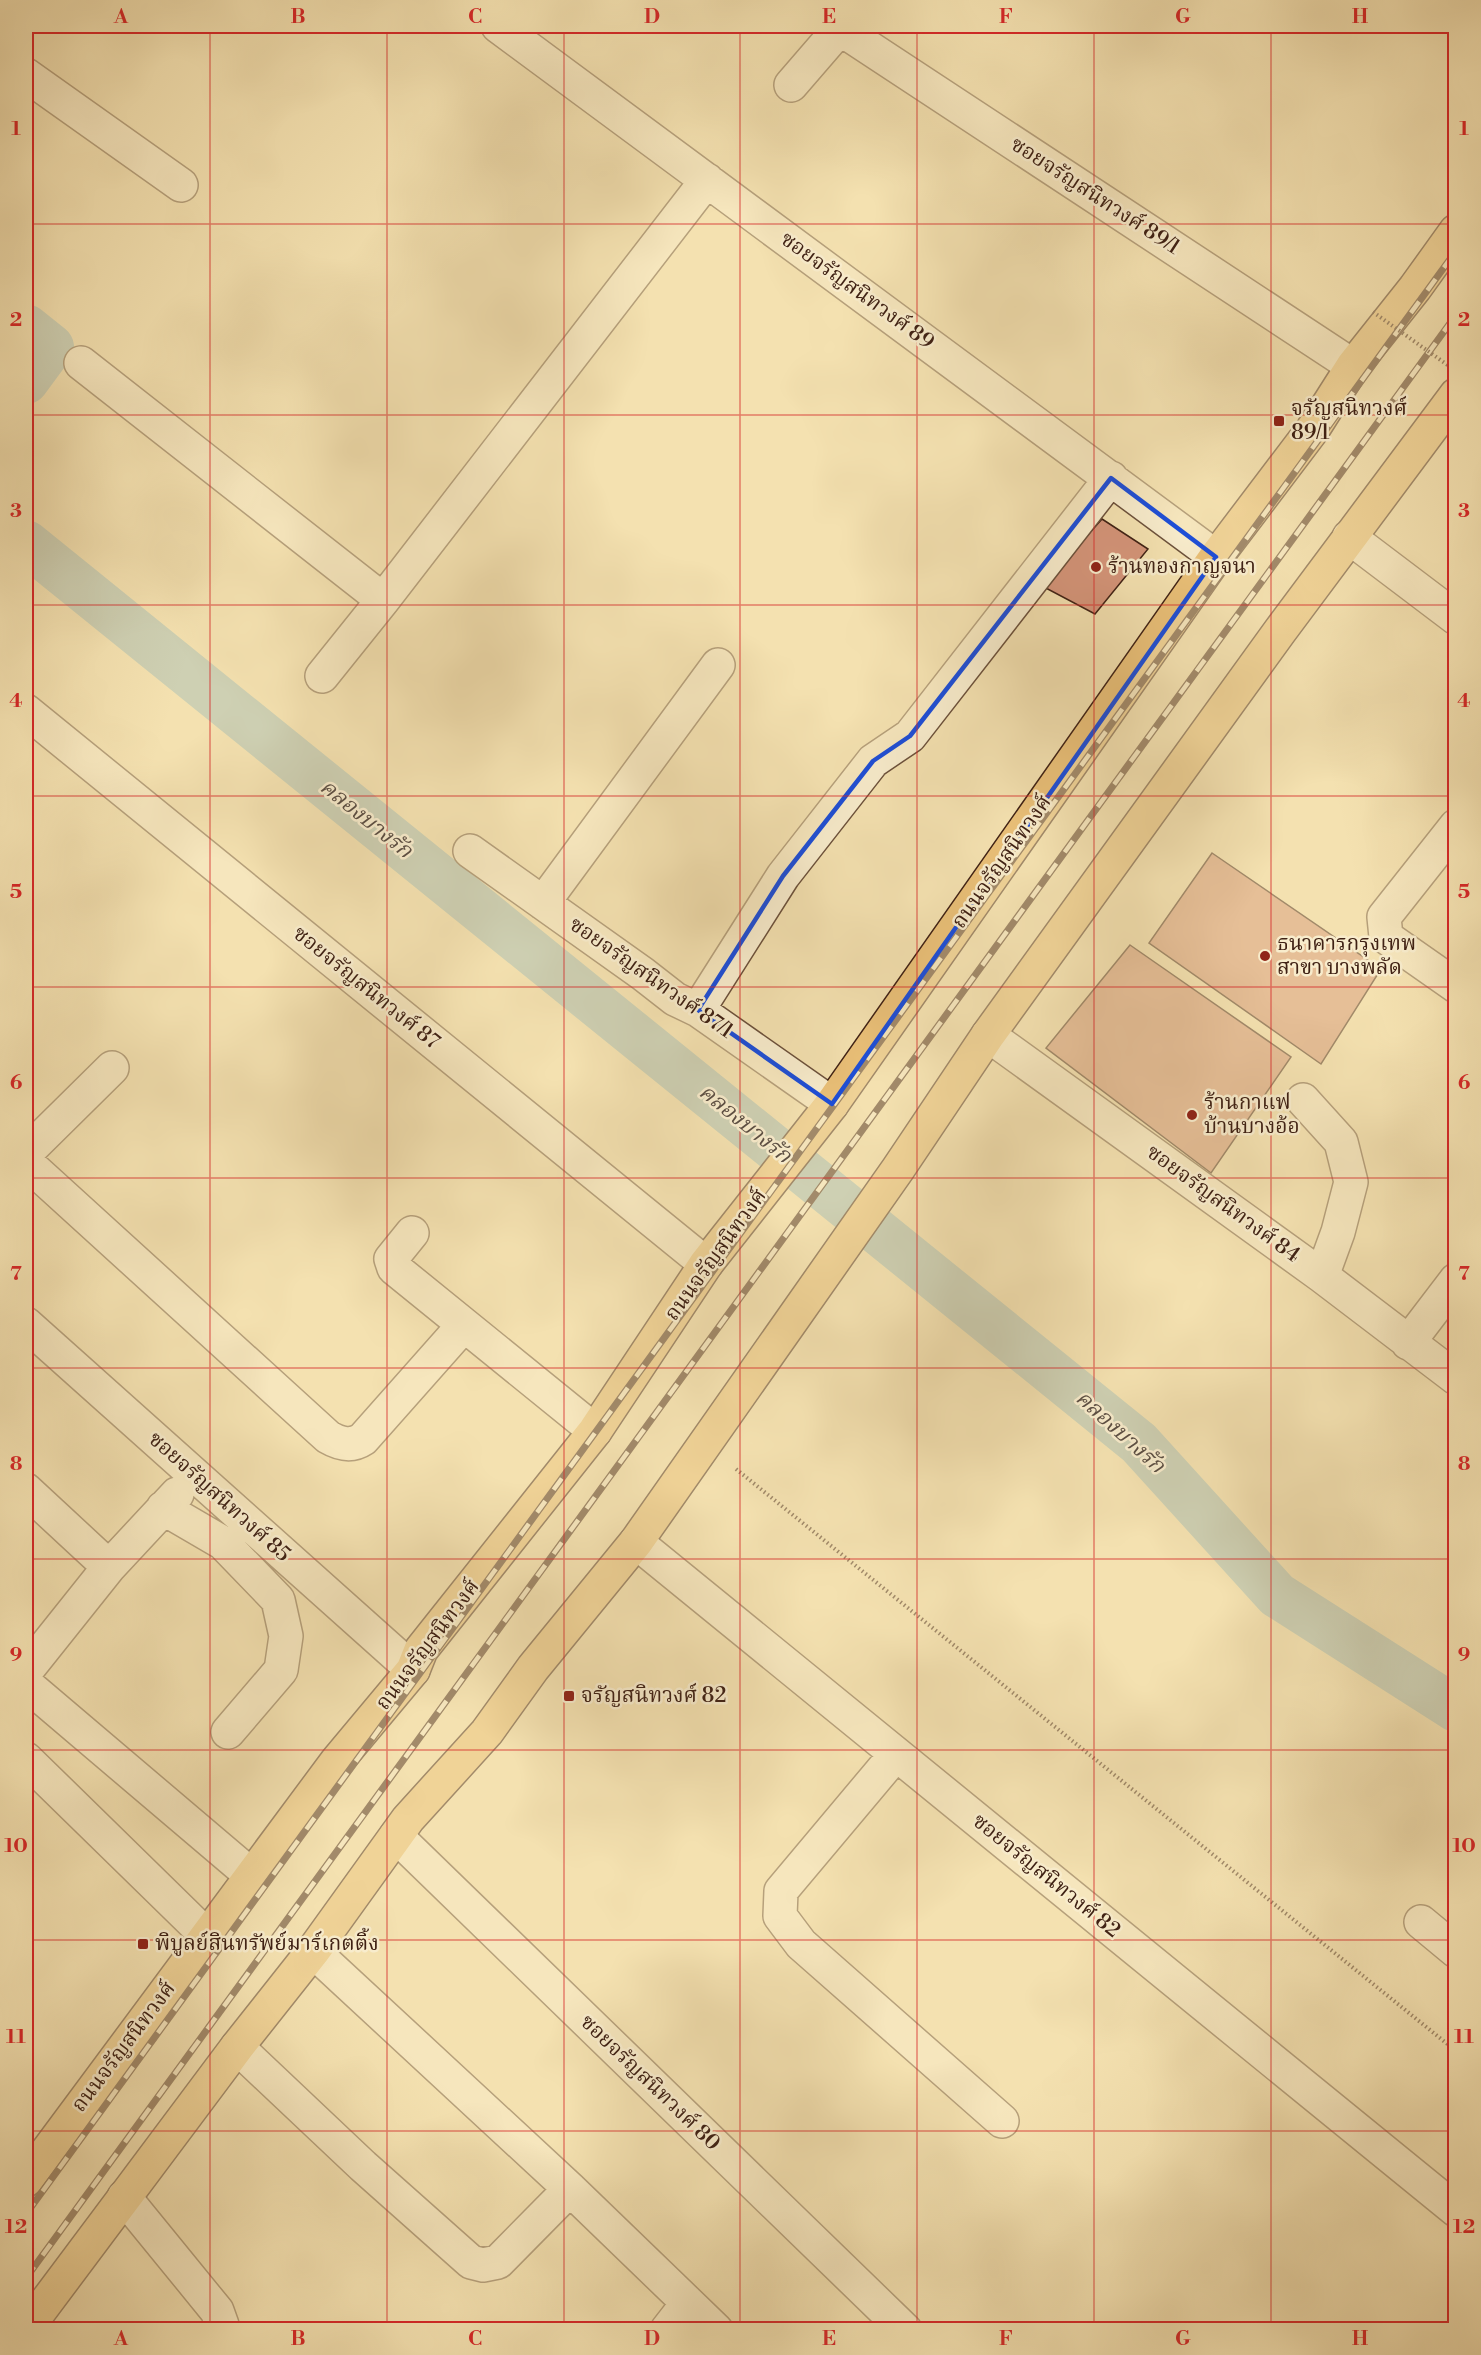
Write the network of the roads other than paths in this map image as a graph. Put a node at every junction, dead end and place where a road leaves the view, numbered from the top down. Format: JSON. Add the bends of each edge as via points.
{"nodes":[{"id":1,"x":498,"y":26,"type":"edge"},
{"id":2,"x":840,"y":27,"type":"edge"},
{"id":3,"x":26,"y":75,"type":"edge"},
{"id":4,"x":791,"y":85,"type":"dead end"},
{"id":5,"x":707,"y":180,"type":"junction"},
{"id":6,"x":181,"y":185,"type":"dead end"},
{"id":7,"x":1455,"y":231,"type":"edge"},
{"id":8,"x":81,"y":363,"type":"dead end"},
{"id":9,"x":1353,"y":366,"type":"junction"},
{"id":10,"x":1455,"y":395,"type":"edge"},
{"id":11,"x":1111,"y":478,"type":"junction"},
{"id":12,"x":1349,"y":537,"type":"junction"},
{"id":13,"x":1216,"y":556,"type":"junction"},
{"id":14,"x":383,"y":600,"type":"junction"},
{"id":15,"x":1455,"y":618,"type":"edge"},
{"id":16,"x":718,"y":665,"type":"dead end"},
{"id":17,"x":322,"y":676,"type":"dead end"},
{"id":18,"x":26,"y":711,"type":"edge"},
{"id":19,"x":1455,"y":826,"type":"edge"},
{"id":20,"x":470,"y":851,"type":"dead end"},
{"id":21,"x":543,"y":903,"type":"junction"},
{"id":22,"x":1455,"y":986,"type":"edge"},
{"id":23,"x":698,"y":1010,"type":"junction"},
{"id":24,"x":988,"y":1035,"type":"junction"},
{"id":25,"x":112,"y":1068,"type":"dead end"},
{"id":26,"x":1303,"y":1100,"type":"dead end"},
{"id":27,"x":832,"y":1104,"type":"junction"},
{"id":28,"x":412,"y":1233,"type":"dead end"},
{"id":29,"x":706,"y":1264,"type":"junction"},
{"id":30,"x":1322,"y":1276,"type":"junction"},
{"id":31,"x":1455,"y":1280,"type":"edge"},
{"id":32,"x":26,"y":1324,"type":"edge"},
{"id":33,"x":464,"y":1325,"type":"junction"},
{"id":34,"x":1408,"y":1343,"type":"junction"},
{"id":35,"x":1455,"y":1378,"type":"edge"},
{"id":36,"x":595,"y":1431,"type":"junction"},
{"id":37,"x":196,"y":1476,"type":"junction"},
{"id":38,"x":26,"y":1490,"type":"edge"},
{"id":39,"x":163,"y":1508,"type":"junction"},
{"id":40,"x":636,"y":1542,"type":"junction"},
{"id":41,"x":109,"y":1567,"type":"junction"},
{"id":42,"x":413,"y":1670,"type":"junction"},
{"id":43,"x":26,"y":1671,"type":"edge"},
{"id":44,"x":26,"y":1684,"type":"edge"},
{"id":45,"x":228,"y":1732,"type":"dead end"},
{"id":46,"x":896,"y":1754,"type":"junction"},
{"id":47,"x":26,"y":1759,"type":"edge"},
{"id":48,"x":396,"y":1836,"type":"junction"},
{"id":49,"x":252,"y":1876,"type":"junction"},
{"id":50,"x":1421,"y":1922,"type":"dead end"},
{"id":51,"x":207,"y":1936,"type":"junction"},
{"id":52,"x":313,"y":1951,"type":"junction"},
{"id":53,"x":1455,"y":1951,"type":"edge"},
{"id":54,"x":237,"y":2047,"type":"junction"},
{"id":55,"x":1002,"y":2121,"type":"dead end"},
{"id":56,"x":26,"y":2180,"type":"edge"},
{"id":57,"x":570,"y":2189,"type":"junction"},
{"id":58,"x":124,"y":2197,"type":"junction"},
{"id":59,"x":1455,"y":2210,"type":"edge"},
{"id":60,"x":688,"y":2303,"type":"junction"},
{"id":61,"x":26,"y":2329,"type":"edge"},
{"id":62,"x":221,"y":2330,"type":"edge"},
{"id":63,"x":668,"y":2330,"type":"edge"},
{"id":64,"x":716,"y":2330,"type":"edge"},
{"id":65,"x":905,"y":2330,"type":"edge"}],
"edges":[{"from":1,"to":5,"type":"street","name":"ซอยจรัญสนิทวงศ์ 89"},
{"from":2,"to":4,"type":"street"},
{"from":2,"to":9,"type":"street","name":"ซอยจรัญสนิทวงศ์ 89/1"},
{"from":3,"to":6,"type":"street"},
{"from":5,"to":11,"type":"street","name":"ซอยจรัญสนิทวงศ์ 89"},
{"from":5,"to":14,"type":"street"},
{"from":7,"to":9,"type":"main road","name":"ถนนจรัญสนิทวงศ์"},
{"from":8,"to":14,"type":"street"},
{"from":9,"to":13,"type":"main road","name":"ถนนจรัญสนิทวงศ์","via":[[1314,429]]},
{"from":10,"to":12,"type":"main road"},
{"from":11,"to":13,"type":"street","name":"ซอยจรัญสนิทวงศ์ 89"},
{"from":11,"to":23,"type":"street","via":[[910,736],[873,761],[783,876]]},
{"from":12,"to":15,"type":"street"},
{"from":12,"to":24,"type":"main road"},
{"from":13,"to":27,"type":"main road","name":"ถนนจรัญสนิทวงศ์"},
{"from":14,"to":17,"type":"street"},
{"from":16,"to":21,"type":"street"},
{"from":18,"to":29,"type":"street","name":"ซอยจรัญสนิทวงศ์ 87"},
{"from":19,"to":22,"type":"street","via":[[1384,917],[1386,937]]},
{"from":20,"to":21,"type":"street","name":"ซอยจรัญสนิทวงศ์ 87/1"},
{"from":21,"to":23,"type":"street","name":"ซอยจรัญสนิทวงศ์ 87/1","via":[[675,999]]},
{"from":23,"to":27,"type":"street","name":"ซอยจรัญสนิทวงศ์ 87/1"},
{"from":24,"to":30,"type":"street","name":"ซอยจรัญสนิทวงศ์ 84"},
{"from":24,"to":40,"type":"main road"},
{"from":25,"to":33,"type":"street","via":[[31,1148],[28,1164],[328,1437],[346,1444],[363,1439]]},
{"from":26,"to":30,"type":"street","via":[[1341,1142],[1351,1182]]},
{"from":27,"to":29,"type":"main road","name":"ถนนจรัญสนิทวงศ์"},
{"from":28,"to":33,"type":"street","via":[[391,1264]]},
{"from":29,"to":36,"type":"main road","name":"ถนนจรัญสนิทวงศ์"},
{"from":30,"to":34,"type":"street","name":"ซอยจรัญสนิทวงศ์ 84"},
{"from":31,"to":34,"type":"street"},
{"from":32,"to":37,"type":"street","name":"ซอยจรัญสนิทวงศ์ 85"},
{"from":33,"to":36,"type":"street"},
{"from":34,"to":35,"type":"street","name":"ซอยจรัญสนิทวงศ์ 84"},
{"from":36,"to":42,"type":"main road","name":"ถนนจรัญสนิทวงศ์","via":[[421,1650]]},
{"from":37,"to":39,"type":"street"},
{"from":37,"to":42,"type":"street","name":"ซอยจรัญสนิทวงศ์ 85"},
{"from":38,"to":41,"type":"street"},
{"from":39,"to":41,"type":"street"},
{"from":39,"to":45,"type":"street","via":[[223,1543],[278,1600],[286,1636],[281,1670]]},
{"from":40,"to":46,"type":"street","name":"ซอยจรัญสนิทวงศ์ 82"},
{"from":40,"to":48,"type":"main road","via":[[533,1668],[487,1732]]},
{"from":41,"to":43,"type":"street"},
{"from":42,"to":49,"type":"main road","name":"ถนนจรัญสนิทวงศ์","via":[[337,1761]]},
{"from":44,"to":49,"type":"street"},
{"from":46,"to":55,"type":"street","via":[[781,1891],[780,1916],[801,1944]]},
{"from":46,"to":59,"type":"street","name":"ซอยจรัญสนิทวงศ์ 82"},
{"from":47,"to":51,"type":"street"},
{"from":48,"to":52,"type":"main road"},
{"from":48,"to":65,"type":"street","name":"ซอยจรัญสนิทวงศ์ 80"},
{"from":49,"to":51,"type":"main road","name":"ถนนจรัญสนิทวงศ์"},
{"from":50,"to":53,"type":"street"},
{"from":51,"to":56,"type":"main road","name":"ถนนจรัญสนิทวงศ์"},
{"from":52,"to":54,"type":"main road"},
{"from":52,"to":57,"type":"street"},
{"from":54,"to":57,"type":"street","via":[[471,2262],[498,2262]]},
{"from":54,"to":58,"type":"main road"},
{"from":57,"to":60,"type":"street"},
{"from":58,"to":61,"type":"main road"},
{"from":58,"to":62,"type":"street","via":[[217,2311]]},
{"from":60,"to":63,"type":"street"},
{"from":60,"to":64,"type":"street"}]}
